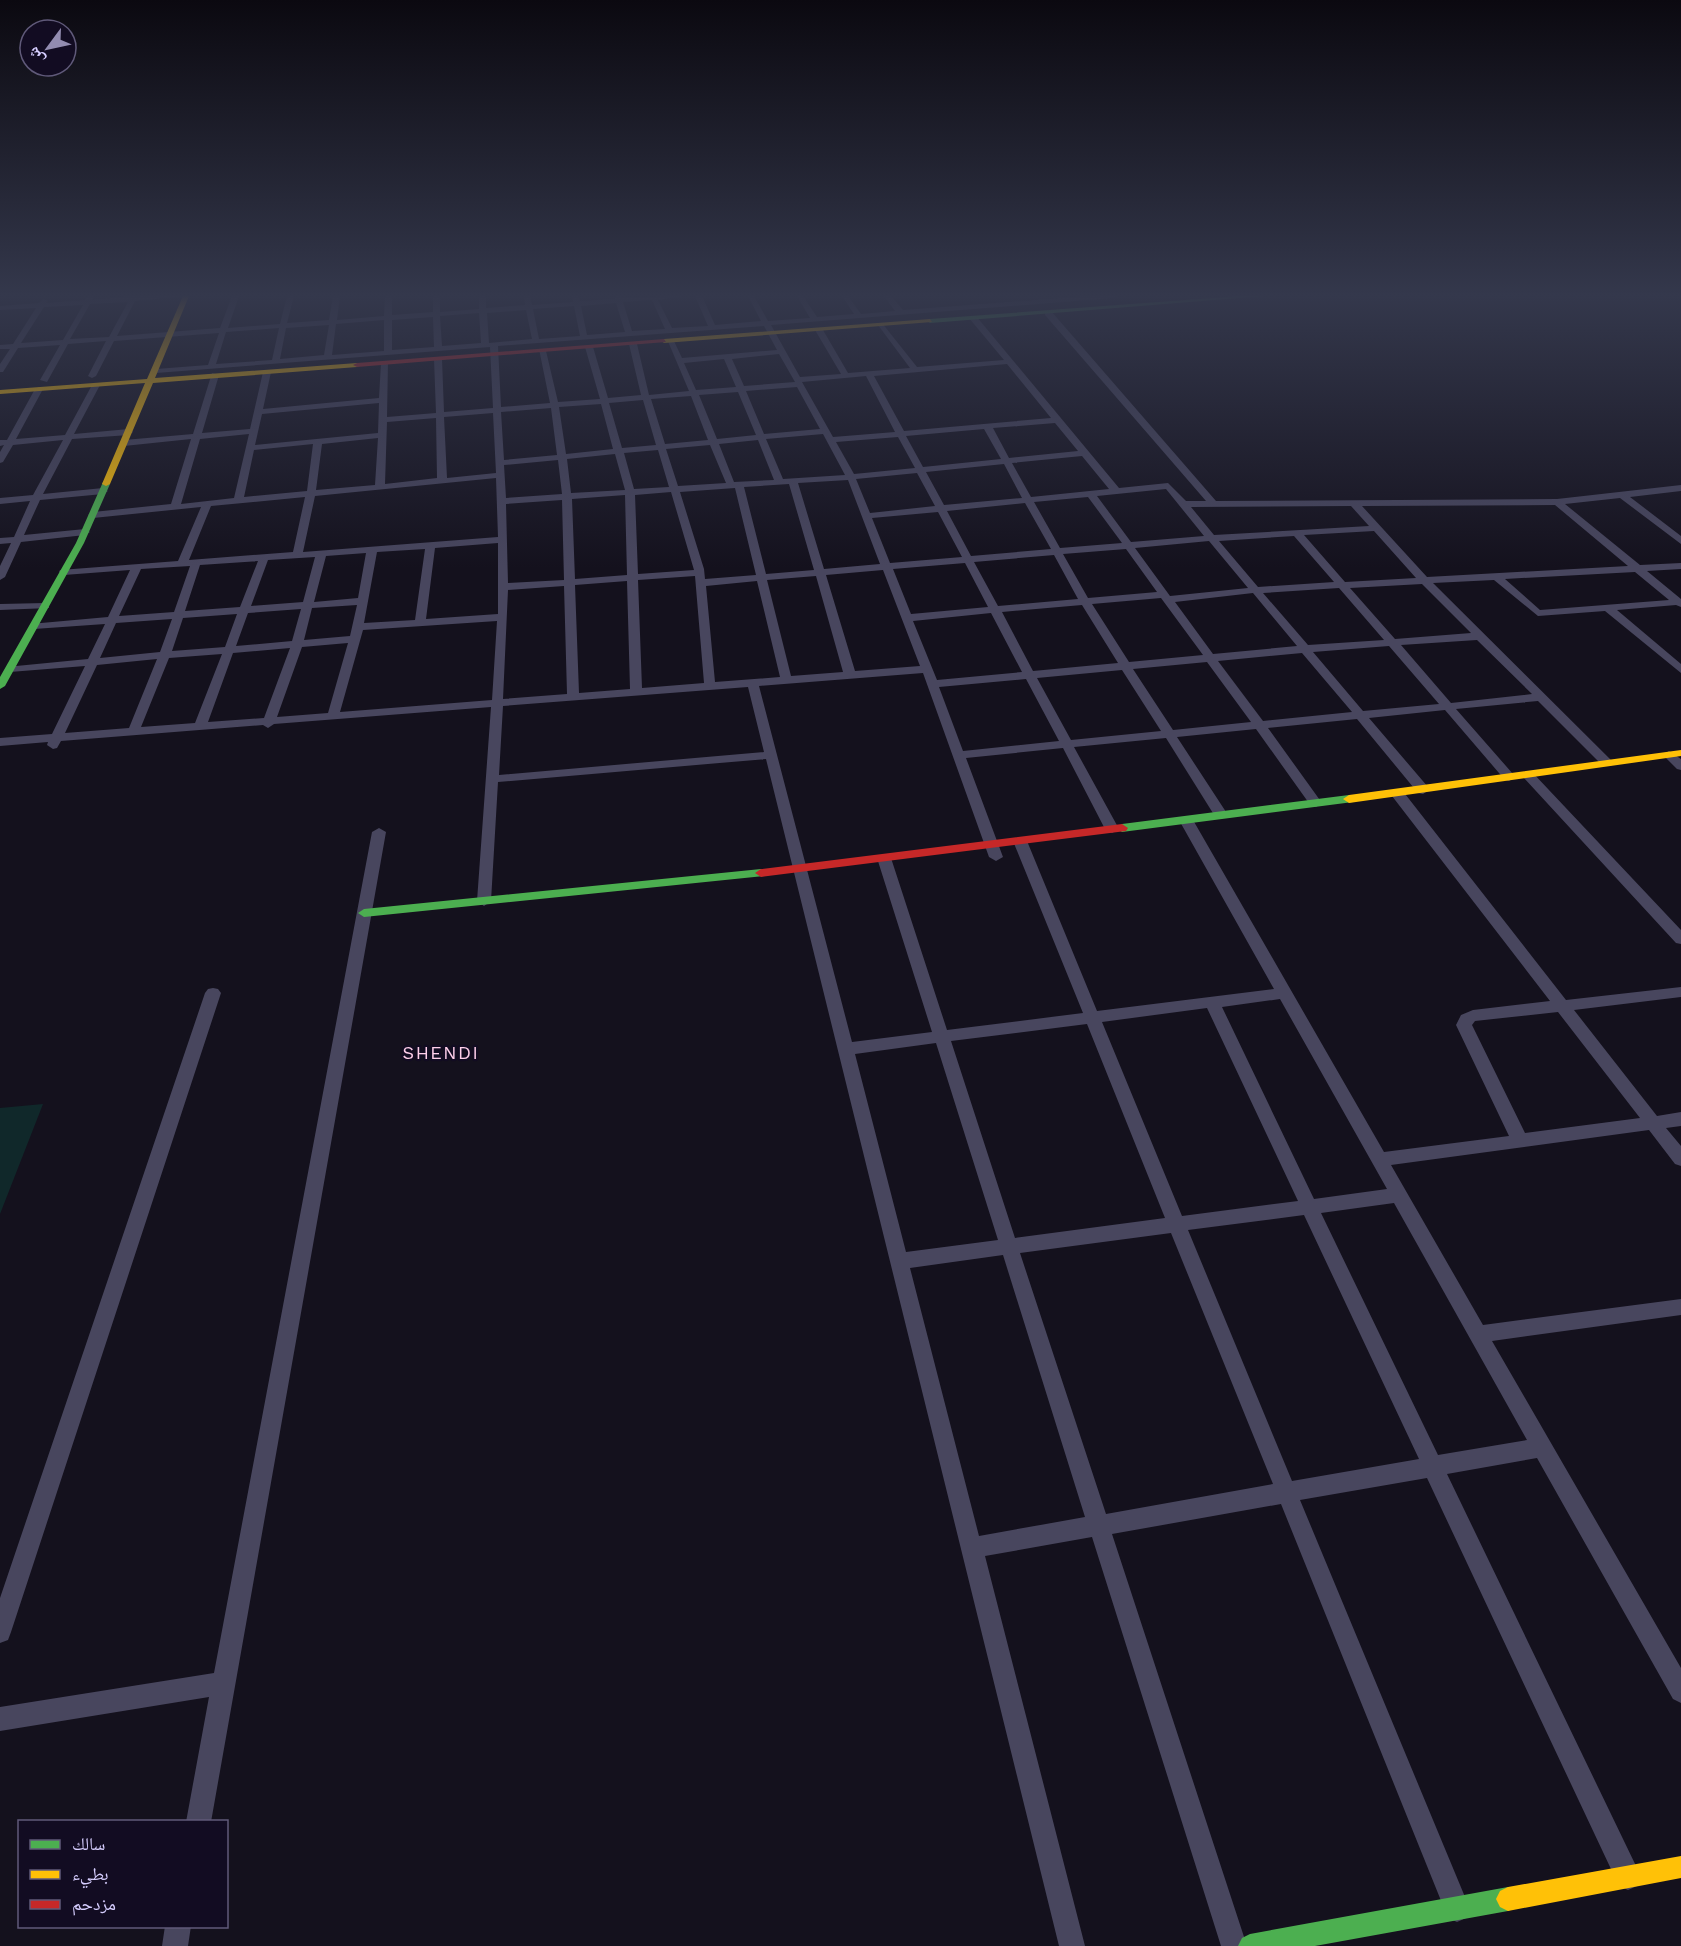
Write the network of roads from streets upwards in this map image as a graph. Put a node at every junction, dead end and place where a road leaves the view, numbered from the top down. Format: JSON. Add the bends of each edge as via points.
{"nodes":[{"id":1,"x":30,"y":387,"type":"edge"},
{"id":2,"x":40,"y":387,"type":"edge"},
{"id":3,"x":91,"y":387,"type":"edge"},
{"id":4,"x":149,"y":387,"type":"edge"},
{"id":5,"x":209,"y":387,"type":"edge"},
{"id":6,"x":265,"y":387,"type":"edge"},
{"id":7,"x":385,"y":387,"type":"edge"},
{"id":8,"x":439,"y":387,"type":"edge"},
{"id":9,"x":495,"y":387,"type":"edge"},
{"id":10,"x":550,"y":387,"type":"edge"},
{"id":11,"x":598,"y":387,"type":"edge"},
{"id":12,"x":643,"y":387,"type":"edge"},
{"id":13,"x":691,"y":387,"type":"edge"},
{"id":14,"x":739,"y":387,"type":"edge"},
{"id":15,"x":764,"y":387,"type":"edge"},
{"id":16,"x":802,"y":387,"type":"edge"},
{"id":17,"x":876,"y":387,"type":"edge"},
{"id":18,"x":1030,"y":387,"type":"edge"},
{"id":19,"x":1110,"y":387,"type":"edge"},
{"id":20,"x":740,"y":390,"type":"junction"},
{"id":21,"x":0,"y":392,"type":"edge"},
{"id":22,"x":694,"y":394,"type":"junction"},
{"id":23,"x":646,"y":398,"type":"junction"},
{"id":24,"x":384,"y":400,"type":"junction"},
{"id":25,"x":602,"y":402,"type":"junction"},
{"id":26,"x":555,"y":406,"type":"junction"},
{"id":27,"x":498,"y":411,"type":"junction"},
{"id":28,"x":258,"y":412,"type":"junction"},
{"id":29,"x":440,"y":416,"type":"junction"},
{"id":30,"x":383,"y":420,"type":"junction"},
{"id":31,"x":1056,"y":420,"type":"junction"},
{"id":32,"x":987,"y":426,"type":"junction"},
{"id":33,"x":254,"y":430,"type":"junction"},
{"id":34,"x":825,"y":431,"type":"junction"},
{"id":35,"x":901,"y":434,"type":"junction"},
{"id":36,"x":382,"y":435,"type":"junction"},
{"id":37,"x":197,"y":436,"type":"junction"},
{"id":38,"x":68,"y":437,"type":"junction"},
{"id":39,"x":761,"y":437,"type":"junction"},
{"id":40,"x":127,"y":438,"type":"junction"},
{"id":41,"x":831,"y":440,"type":"junction"},
{"id":42,"x":10,"y":442,"type":"junction"},
{"id":43,"x":318,"y":442,"type":"junction"},
{"id":44,"x":714,"y":442,"type":"junction"},
{"id":45,"x":0,"y":443,"type":"edge"},
{"id":46,"x":662,"y":447,"type":"junction"},
{"id":47,"x":250,"y":448,"type":"junction"},
{"id":48,"x":617,"y":451,"type":"junction"},
{"id":49,"x":1084,"y":453,"type":"junction"},
{"id":50,"x":562,"y":457,"type":"junction"},
{"id":51,"x":0,"y":460,"type":"edge"},
{"id":52,"x":1006,"y":461,"type":"junction"},
{"id":53,"x":500,"y":469,"type":"junction"},
{"id":54,"x":920,"y":470,"type":"junction"},
{"id":55,"x":851,"y":477,"type":"junction"},
{"id":56,"x":442,"y":480,"type":"junction"},
{"id":57,"x":793,"y":481,"type":"junction"},
{"id":58,"x":780,"y":482,"type":"junction"},
{"id":59,"x":735,"y":485,"type":"junction"},
{"id":60,"x":380,"y":487,"type":"junction"},
{"id":61,"x":1681,"y":488,"type":"edge"},
{"id":62,"x":676,"y":489,"type":"junction"},
{"id":63,"x":104,"y":491,"type":"junction"},
{"id":64,"x":1116,"y":491,"type":"junction"},
{"id":65,"x":630,"y":492,"type":"junction"},
{"id":66,"x":311,"y":493,"type":"junction"},
{"id":67,"x":1091,"y":494,"type":"junction"},
{"id":68,"x":1622,"y":495,"type":"junction"},
{"id":69,"x":567,"y":496,"type":"junction"},
{"id":70,"x":37,"y":497,"type":"junction"},
{"id":71,"x":1028,"y":500,"type":"junction"},
{"id":72,"x":0,"y":501,"type":"edge"},
{"id":73,"x":238,"y":501,"type":"junction"},
{"id":74,"x":502,"y":501,"type":"junction"},
{"id":75,"x":1557,"y":502,"type":"junction"},
{"id":76,"x":1354,"y":503,"type":"junction"},
{"id":77,"x":207,"y":504,"type":"junction"},
{"id":78,"x":1183,"y":504,"type":"junction"},
{"id":79,"x":1214,"y":504,"type":"junction"},
{"id":80,"x":176,"y":507,"type":"junction"},
{"id":81,"x":941,"y":508,"type":"junction"},
{"id":82,"x":93,"y":515,"type":"junction"},
{"id":83,"x":866,"y":516,"type":"junction"},
{"id":84,"x":1378,"y":528,"type":"junction"},
{"id":85,"x":85,"y":532,"type":"junction"},
{"id":86,"x":1297,"y":533,"type":"junction"},
{"id":87,"x":1212,"y":538,"type":"junction"},
{"id":88,"x":17,"y":539,"type":"junction"},
{"id":89,"x":504,"y":540,"type":"junction"},
{"id":90,"x":0,"y":541,"type":"edge"},
{"id":91,"x":1681,"y":541,"type":"edge"},
{"id":92,"x":1129,"y":545,"type":"junction"},
{"id":93,"x":430,"y":546,"type":"junction"},
{"id":94,"x":372,"y":550,"type":"junction"},
{"id":95,"x":1057,"y":551,"type":"junction"},
{"id":96,"x":321,"y":554,"type":"junction"},
{"id":97,"x":297,"y":555,"type":"junction"},
{"id":98,"x":264,"y":558,"type":"junction"},
{"id":99,"x":968,"y":560,"type":"junction"},
{"id":100,"x":196,"y":563,"type":"junction"},
{"id":101,"x":182,"y":564,"type":"junction"},
{"id":102,"x":1681,"y":566,"type":"edge"},
{"id":103,"x":137,"y":567,"type":"junction"},
{"id":104,"x":886,"y":567,"type":"junction"},
{"id":105,"x":1638,"y":569,"type":"junction"},
{"id":106,"x":64,"y":572,"type":"junction"},
{"id":107,"x":820,"y":573,"type":"junction"},
{"id":108,"x":0,"y":577,"type":"edge"},
{"id":109,"x":1497,"y":577,"type":"junction"},
{"id":110,"x":632,"y":578,"type":"junction"},
{"id":111,"x":700,"y":578,"type":"junction"},
{"id":112,"x":762,"y":578,"type":"junction"},
{"id":113,"x":1425,"y":581,"type":"junction"},
{"id":114,"x":570,"y":582,"type":"junction"},
{"id":115,"x":1343,"y":585,"type":"junction"},
{"id":116,"x":503,"y":587,"type":"junction"},
{"id":117,"x":1256,"y":590,"type":"junction"},
{"id":118,"x":1167,"y":596,"type":"junction"},
{"id":119,"x":363,"y":601,"type":"junction"},
{"id":120,"x":1085,"y":602,"type":"junction"},
{"id":121,"x":1680,"y":603,"type":"edge"},
{"id":122,"x":307,"y":605,"type":"junction"},
{"id":123,"x":45,"y":606,"type":"junction"},
{"id":124,"x":0,"y":608,"type":"edge"},
{"id":125,"x":1608,"y":608,"type":"junction"},
{"id":126,"x":245,"y":610,"type":"junction"},
{"id":127,"x":995,"y":610,"type":"junction"},
{"id":128,"x":179,"y":615,"type":"junction"},
{"id":129,"x":503,"y":617,"type":"junction"},
{"id":130,"x":906,"y":618,"type":"junction"},
{"id":131,"x":112,"y":621,"type":"junction"},
{"id":132,"x":420,"y":623,"type":"junction"},
{"id":133,"x":34,"y":626,"type":"junction"},
{"id":134,"x":358,"y":627,"type":"junction"},
{"id":135,"x":1480,"y":636,"type":"junction"},
{"id":136,"x":353,"y":639,"type":"junction"},
{"id":137,"x":1393,"y":642,"type":"junction"},
{"id":138,"x":297,"y":644,"type":"junction"},
{"id":139,"x":1305,"y":649,"type":"junction"},
{"id":140,"x":230,"y":650,"type":"junction"},
{"id":141,"x":165,"y":655,"type":"junction"},
{"id":142,"x":1211,"y":658,"type":"junction"},
{"id":143,"x":93,"y":661,"type":"junction"},
{"id":144,"x":1126,"y":666,"type":"junction"},
{"id":145,"x":10,"y":669,"type":"junction"},
{"id":146,"x":927,"y":669,"type":"junction"},
{"id":147,"x":1681,"y":670,"type":"edge"},
{"id":148,"x":850,"y":675,"type":"junction"},
{"id":149,"x":1029,"y":675,"type":"junction"},
{"id":150,"x":786,"y":680,"type":"junction"},
{"id":151,"x":753,"y":683,"type":"junction"},
{"id":152,"x":932,"y":684,"type":"junction"},
{"id":153,"x":0,"y":686,"type":"edge"},
{"id":154,"x":710,"y":687,"type":"junction"},
{"id":155,"x":636,"y":692,"type":"junction"},
{"id":156,"x":573,"y":697,"type":"junction"},
{"id":157,"x":1542,"y":697,"type":"junction"},
{"id":158,"x":497,"y":703,"type":"junction"},
{"id":159,"x":1448,"y":706,"type":"junction"},
{"id":160,"x":1360,"y":715,"type":"junction"},
{"id":161,"x":333,"y":716,"type":"junction"},
{"id":162,"x":269,"y":722,"type":"junction"},
{"id":163,"x":1260,"y":725,"type":"junction"},
{"id":164,"x":200,"y":726,"type":"junction"},
{"id":165,"x":133,"y":732,"type":"junction"},
{"id":166,"x":1169,"y":734,"type":"junction"},
{"id":167,"x":0,"y":742,"type":"edge"},
{"id":168,"x":55,"y":742,"type":"junction"},
{"id":169,"x":1066,"y":744,"type":"junction"},
{"id":170,"x":1675,"y":754,"type":"edge"},
{"id":171,"x":771,"y":755,"type":"junction"},
{"id":172,"x":958,"y":755,"type":"junction"},
{"id":173,"x":1607,"y":763,"type":"junction"},
{"id":174,"x":1681,"y":766,"type":"edge"},
{"id":175,"x":1528,"y":775,"type":"junction"},
{"id":176,"x":1509,"y":777,"type":"junction"},
{"id":177,"x":491,"y":779,"type":"junction"},
{"id":178,"x":1423,"y":790,"type":"junction"},
{"id":179,"x":1397,"y":793,"type":"junction"},
{"id":180,"x":1316,"y":803,"type":"junction"},
{"id":181,"x":1221,"y":816,"type":"junction"},
{"id":182,"x":1186,"y":820,"type":"junction"},
{"id":183,"x":1112,"y":829,"type":"junction"},
{"id":184,"x":379,"y":832,"type":"dead end"},
{"id":185,"x":1020,"y":841,"type":"junction"},
{"id":186,"x":994,"y":851,"type":"junction"},
{"id":187,"x":884,"y":858,"type":"junction"},
{"id":188,"x":800,"y":869,"type":"junction"},
{"id":189,"x":484,"y":901,"type":"junction"},
{"id":190,"x":364,"y":913,"type":"junction"},
{"id":191,"x":1681,"y":939,"type":"edge"},
{"id":192,"x":1681,"y":992,"type":"edge"},
{"id":193,"x":213,"y":993,"type":"dead end"},
{"id":194,"x":1285,"y":993,"type":"junction"},
{"id":195,"x":1212,"y":1002,"type":"junction"},
{"id":196,"x":1561,"y":1005,"type":"junction"},
{"id":197,"x":1093,"y":1018,"type":"junction"},
{"id":198,"x":942,"y":1037,"type":"junction"},
{"id":199,"x":846,"y":1049,"type":"junction"},
{"id":200,"x":1681,"y":1119,"type":"edge"},
{"id":201,"x":1653,"y":1123,"type":"junction"},
{"id":202,"x":1520,"y":1141,"type":"junction"},
{"id":203,"x":1681,"y":1159,"type":"edge"},
{"id":204,"x":1379,"y":1160,"type":"junction"},
{"id":205,"x":1399,"y":1195,"type":"junction"},
{"id":206,"x":1309,"y":1207,"type":"junction"},
{"id":207,"x":1177,"y":1224,"type":"junction"},
{"id":208,"x":1009,"y":1246,"type":"junction"},
{"id":209,"x":899,"y":1260,"type":"junction"},
{"id":210,"x":1681,"y":1307,"type":"edge"},
{"id":211,"x":1478,"y":1334,"type":"junction"},
{"id":212,"x":1543,"y":1448,"type":"junction"},
{"id":213,"x":1433,"y":1467,"type":"junction"},
{"id":214,"x":1286,"y":1492,"type":"junction"},
{"id":215,"x":1099,"y":1526,"type":"junction"},
{"id":216,"x":972,"y":1548,"type":"junction"},
{"id":217,"x":0,"y":1632,"type":"edge"},
{"id":218,"x":223,"y":1683,"type":"junction"},
{"id":219,"x":1681,"y":1691,"type":"edge"},
{"id":220,"x":0,"y":1719,"type":"edge"},
{"id":221,"x":198,"y":1820,"type":"edge"},
{"id":222,"x":1681,"y":1868,"type":"edge"},
{"id":223,"x":1628,"y":1877,"type":"junction"},
{"id":224,"x":1456,"y":1909,"type":"junction"},
{"id":225,"x":178,"y":1928,"type":"edge"},
{"id":226,"x":175,"y":1946,"type":"edge"},
{"id":227,"x":1072,"y":1946,"type":"edge"},
{"id":228,"x":1234,"y":1946,"type":"edge"},
{"id":229,"x":1250,"y":1946,"type":"edge"}],
"edges":[{"from":1,"to":21,"type":"street"},
{"from":2,"to":42,"type":"street"},
{"from":3,"to":38,"type":"street"},
{"from":4,"to":40,"type":"street"},
{"from":5,"to":37,"type":"street"},
{"from":6,"to":28,"type":"street"},
{"from":7,"to":24,"type":"street"},
{"from":8,"to":29,"type":"street"},
{"from":9,"to":27,"type":"street"},
{"from":10,"to":26,"type":"street"},
{"from":11,"to":25,"type":"street"},
{"from":12,"to":23,"type":"street"},
{"from":13,"to":22,"type":"street"},
{"from":14,"to":20,"type":"street"},
{"from":15,"to":20,"type":"street"},
{"from":16,"to":34,"type":"street"},
{"from":17,"to":35,"type":"street"},
{"from":18,"to":31,"type":"street"},
{"from":19,"to":79,"type":"street"},
{"from":20,"to":22,"type":"street"},
{"from":20,"to":39,"type":"street"},
{"from":22,"to":23,"type":"street"},
{"from":22,"to":44,"type":"street"},
{"from":23,"to":25,"type":"street"},
{"from":23,"to":46,"type":"street"},
{"from":24,"to":28,"type":"street"},
{"from":24,"to":30,"type":"street"},
{"from":25,"to":26,"type":"street"},
{"from":25,"to":48,"type":"street"},
{"from":26,"to":27,"type":"street"},
{"from":26,"to":50,"type":"street"},
{"from":27,"to":29,"type":"street"},
{"from":27,"to":53,"type":"street"},
{"from":28,"to":33,"type":"street"},
{"from":29,"to":30,"type":"street"},
{"from":29,"to":56,"type":"street"},
{"from":30,"to":36,"type":"street"},
{"from":31,"to":32,"type":"street"},
{"from":31,"to":49,"type":"street"},
{"from":32,"to":35,"type":"street"},
{"from":32,"to":52,"type":"street"},
{"from":33,"to":37,"type":"street"},
{"from":33,"to":47,"type":"street"},
{"from":34,"to":39,"type":"street"},
{"from":34,"to":41,"type":"street"},
{"from":35,"to":41,"type":"street"},
{"from":35,"to":54,"type":"street"},
{"from":36,"to":43,"type":"street"},
{"from":36,"to":60,"type":"street"},
{"from":37,"to":40,"type":"street"},
{"from":37,"to":80,"type":"street"},
{"from":38,"to":40,"type":"street"},
{"from":38,"to":42,"type":"street"},
{"from":38,"to":70,"type":"street"},
{"from":39,"to":44,"type":"street"},
{"from":39,"to":58,"type":"street"},
{"from":40,"to":63,"type":"street"},
{"from":41,"to":55,"type":"street"},
{"from":42,"to":45,"type":"street"},
{"from":42,"to":51,"type":"street"},
{"from":43,"to":47,"type":"street"},
{"from":43,"to":66,"type":"street"},
{"from":44,"to":46,"type":"street"},
{"from":44,"to":59,"type":"street"},
{"from":46,"to":48,"type":"street"},
{"from":46,"to":62,"type":"street"},
{"from":47,"to":73,"type":"street"},
{"from":48,"to":50,"type":"street"},
{"from":48,"to":65,"type":"street"},
{"from":49,"to":52,"type":"street"},
{"from":49,"to":64,"type":"street"},
{"from":50,"to":53,"type":"street"},
{"from":50,"to":69,"type":"street"},
{"from":52,"to":54,"type":"street"},
{"from":52,"to":71,"type":"street"},
{"from":53,"to":56,"type":"street"},
{"from":53,"to":74,"type":"street"},
{"from":54,"to":55,"type":"street"},
{"from":54,"to":81,"type":"street"},
{"from":55,"to":57,"type":"street"},
{"from":55,"to":83,"type":"street"},
{"from":56,"to":60,"type":"street"},
{"from":57,"to":58,"type":"street"},
{"from":57,"to":107,"type":"street"},
{"from":58,"to":59,"type":"street"},
{"from":59,"to":62,"type":"street"},
{"from":59,"to":112,"type":"street"},
{"from":60,"to":66,"type":"street"},
{"from":61,"to":68,"type":"street"},
{"from":62,"to":65,"type":"street"},
{"from":62,"to":111,"type":"street"},
{"from":63,"to":70,"type":"street"},
{"from":63,"to":82,"type":"street"},
{"from":64,"to":67,"type":"street"},
{"from":64,"to":78,"type":"street","via":[[1168,486]]},
{"from":65,"to":69,"type":"street"},
{"from":65,"to":110,"type":"street"},
{"from":66,"to":73,"type":"street"},
{"from":66,"to":97,"type":"street"},
{"from":67,"to":71,"type":"street"},
{"from":67,"to":92,"type":"street"},
{"from":68,"to":75,"type":"street"},
{"from":68,"to":91,"type":"street"},
{"from":69,"to":74,"type":"street"},
{"from":69,"to":114,"type":"street"},
{"from":70,"to":72,"type":"street"},
{"from":70,"to":88,"type":"street"},
{"from":71,"to":81,"type":"street"},
{"from":71,"to":95,"type":"street"},
{"from":73,"to":77,"type":"street"},
{"from":74,"to":89,"type":"street"},
{"from":75,"to":76,"type":"street"},
{"from":75,"to":105,"type":"street"},
{"from":76,"to":79,"type":"street"},
{"from":76,"to":84,"type":"street"},
{"from":77,"to":80,"type":"street"},
{"from":77,"to":101,"type":"street"},
{"from":78,"to":79,"type":"street"},
{"from":78,"to":87,"type":"street"},
{"from":80,"to":82,"type":"street"},
{"from":81,"to":83,"type":"street"},
{"from":81,"to":99,"type":"street"},
{"from":82,"to":85,"type":"street"},
{"from":83,"to":104,"type":"street"},
{"from":84,"to":86,"type":"street"},
{"from":84,"to":113,"type":"street"},
{"from":85,"to":88,"type":"street"},
{"from":85,"to":106,"type":"street"},
{"from":86,"to":87,"type":"street"},
{"from":86,"to":115,"type":"street"},
{"from":87,"to":92,"type":"street"},
{"from":87,"to":117,"type":"street"},
{"from":88,"to":90,"type":"street"},
{"from":88,"to":108,"type":"street"},
{"from":89,"to":93,"type":"street"},
{"from":89,"to":116,"type":"street"},
{"from":92,"to":95,"type":"street"},
{"from":92,"to":118,"type":"street"},
{"from":93,"to":94,"type":"street"},
{"from":93,"to":132,"type":"street"},
{"from":94,"to":96,"type":"street"},
{"from":94,"to":119,"type":"street"},
{"from":95,"to":99,"type":"street"},
{"from":95,"to":120,"type":"street"},
{"from":96,"to":97,"type":"street"},
{"from":96,"to":122,"type":"street"},
{"from":97,"to":98,"type":"street"},
{"from":98,"to":100,"type":"street"},
{"from":98,"to":126,"type":"street"},
{"from":99,"to":104,"type":"street"},
{"from":99,"to":127,"type":"street"},
{"from":100,"to":101,"type":"street"},
{"from":100,"to":128,"type":"street"},
{"from":101,"to":103,"type":"street"},
{"from":102,"to":105,"type":"street"},
{"from":103,"to":106,"type":"street"},
{"from":103,"to":131,"type":"street"},
{"from":104,"to":107,"type":"street"},
{"from":104,"to":130,"type":"street"},
{"from":105,"to":109,"type":"street"},
{"from":105,"to":121,"type":"street"},
{"from":106,"to":123,"type":"street"},
{"from":107,"to":112,"type":"street"},
{"from":107,"to":148,"type":"street"},
{"from":109,"to":113,"type":"street"},
{"from":109,"to":125,"type":"street","via":[[1538,613]]},
{"from":110,"to":111,"type":"street"},
{"from":110,"to":114,"type":"street"},
{"from":110,"to":155,"type":"street"},
{"from":111,"to":112,"type":"street"},
{"from":111,"to":154,"type":"street"},
{"from":112,"to":150,"type":"street"},
{"from":113,"to":115,"type":"street"},
{"from":113,"to":135,"type":"street"},
{"from":114,"to":116,"type":"street"},
{"from":114,"to":156,"type":"street"},
{"from":115,"to":117,"type":"street"},
{"from":115,"to":137,"type":"street"},
{"from":116,"to":129,"type":"street"},
{"from":117,"to":118,"type":"street"},
{"from":117,"to":139,"type":"street"},
{"from":118,"to":120,"type":"street"},
{"from":118,"to":142,"type":"street"},
{"from":119,"to":122,"type":"street"},
{"from":119,"to":134,"type":"street"},
{"from":120,"to":127,"type":"street"},
{"from":120,"to":144,"type":"street"},
{"from":121,"to":125,"type":"street"},
{"from":122,"to":126,"type":"street"},
{"from":122,"to":138,"type":"street"},
{"from":123,"to":124,"type":"street"},
{"from":123,"to":133,"type":"street"},
{"from":125,"to":147,"type":"street"},
{"from":126,"to":128,"type":"street"},
{"from":126,"to":140,"type":"street"},
{"from":127,"to":130,"type":"street"},
{"from":127,"to":149,"type":"street"},
{"from":128,"to":131,"type":"street"},
{"from":128,"to":141,"type":"street"},
{"from":129,"to":132,"type":"street"},
{"from":129,"to":158,"type":"street"},
{"from":130,"to":146,"type":"street"},
{"from":131,"to":133,"type":"street"},
{"from":131,"to":143,"type":"street"},
{"from":132,"to":134,"type":"street"},
{"from":133,"to":145,"type":"street"},
{"from":134,"to":136,"type":"street"},
{"from":135,"to":137,"type":"street"},
{"from":135,"to":157,"type":"street"},
{"from":136,"to":138,"type":"street"},
{"from":136,"to":161,"type":"street"},
{"from":137,"to":139,"type":"street"},
{"from":137,"to":159,"type":"street"},
{"from":138,"to":140,"type":"street"},
{"from":138,"to":162,"type":"street"},
{"from":139,"to":142,"type":"street"},
{"from":139,"to":160,"type":"street"},
{"from":140,"to":141,"type":"street"},
{"from":140,"to":164,"type":"street"},
{"from":141,"to":143,"type":"street"},
{"from":141,"to":165,"type":"street"},
{"from":142,"to":144,"type":"street"},
{"from":142,"to":163,"type":"street"},
{"from":143,"to":145,"type":"street"},
{"from":143,"to":168,"type":"street"},
{"from":144,"to":149,"type":"street"},
{"from":144,"to":166,"type":"street"},
{"from":145,"to":153,"type":"street"},
{"from":146,"to":148,"type":"street"},
{"from":146,"to":152,"type":"street"},
{"from":148,"to":150,"type":"street"},
{"from":149,"to":152,"type":"street"},
{"from":149,"to":169,"type":"street"},
{"from":150,"to":151,"type":"street"},
{"from":151,"to":154,"type":"street"},
{"from":151,"to":171,"type":"street"},
{"from":152,"to":172,"type":"street"},
{"from":154,"to":155,"type":"street"},
{"from":155,"to":156,"type":"street"},
{"from":156,"to":158,"type":"street"},
{"from":157,"to":159,"type":"street"},
{"from":157,"to":173,"type":"street"},
{"from":158,"to":161,"type":"street"},
{"from":158,"to":177,"type":"street"},
{"from":159,"to":160,"type":"street"},
{"from":159,"to":176,"type":"street"},
{"from":160,"to":163,"type":"street"},
{"from":160,"to":178,"type":"street"},
{"from":161,"to":162,"type":"street"},
{"from":162,"to":164,"type":"street"},
{"from":163,"to":166,"type":"street"},
{"from":163,"to":180,"type":"street"},
{"from":164,"to":165,"type":"street"},
{"from":165,"to":168,"type":"street"},
{"from":166,"to":169,"type":"street"},
{"from":166,"to":181,"type":"street"},
{"from":167,"to":168,"type":"street"},
{"from":169,"to":172,"type":"street"},
{"from":169,"to":183,"type":"street"},
{"from":170,"to":173,"type":"street"},
{"from":170,"to":174,"type":"street"},
{"from":171,"to":177,"type":"street"},
{"from":171,"to":188,"type":"street"},
{"from":172,"to":186,"type":"street"},
{"from":173,"to":175,"type":"street"},
{"from":175,"to":176,"type":"street"},
{"from":175,"to":191,"type":"street"},
{"from":176,"to":178,"type":"street"},
{"from":177,"to":189,"type":"street"},
{"from":178,"to":179,"type":"street"},
{"from":179,"to":180,"type":"street"},
{"from":179,"to":196,"type":"street"},
{"from":180,"to":181,"type":"street"},
{"from":181,"to":182,"type":"street"},
{"from":182,"to":183,"type":"street"},
{"from":182,"to":194,"type":"street"},
{"from":183,"to":185,"type":"street"},
{"from":184,"to":190,"type":"street"},
{"from":185,"to":186,"type":"street"},
{"from":185,"to":197,"type":"street"},
{"from":186,"to":187,"type":"street"},
{"from":187,"to":188,"type":"street"},
{"from":187,"to":198,"type":"street"},
{"from":188,"to":189,"type":"street"},
{"from":188,"to":199,"type":"street"},
{"from":189,"to":190,"type":"street"},
{"from":190,"to":218,"type":"street"},
{"from":192,"to":196,"type":"street"},
{"from":193,"to":217,"type":"street"},
{"from":194,"to":195,"type":"street"},
{"from":194,"to":204,"type":"street"},
{"from":195,"to":197,"type":"street"},
{"from":195,"to":206,"type":"street"},
{"from":196,"to":201,"type":"street"},
{"from":196,"to":202,"type":"street","via":[[1473,1016],[1464,1025]]},
{"from":197,"to":198,"type":"street"},
{"from":197,"to":207,"type":"street"},
{"from":198,"to":199,"type":"street"},
{"from":198,"to":208,"type":"street"},
{"from":199,"to":209,"type":"street"},
{"from":200,"to":201,"type":"street"},
{"from":201,"to":202,"type":"street"},
{"from":201,"to":203,"type":"street"},
{"from":202,"to":204,"type":"street"},
{"from":204,"to":205,"type":"street"},
{"from":205,"to":206,"type":"street"},
{"from":205,"to":211,"type":"street"},
{"from":206,"to":207,"type":"street"},
{"from":206,"to":213,"type":"street"},
{"from":207,"to":208,"type":"street"},
{"from":207,"to":214,"type":"street"},
{"from":208,"to":209,"type":"street"},
{"from":208,"to":215,"type":"street"},
{"from":209,"to":216,"type":"street"},
{"from":210,"to":211,"type":"street"},
{"from":211,"to":212,"type":"street"},
{"from":212,"to":213,"type":"street"},
{"from":212,"to":219,"type":"street"},
{"from":213,"to":214,"type":"street"},
{"from":213,"to":223,"type":"street"},
{"from":214,"to":215,"type":"street"},
{"from":214,"to":224,"type":"street"},
{"from":215,"to":216,"type":"street"},
{"from":215,"to":228,"type":"street"},
{"from":216,"to":227,"type":"street"},
{"from":218,"to":220,"type":"street"},
{"from":218,"to":221,"type":"street"},
{"from":222,"to":223,"type":"street"},
{"from":223,"to":224,"type":"street"},
{"from":224,"to":229,"type":"street"},
{"from":225,"to":226,"type":"street"}]}
